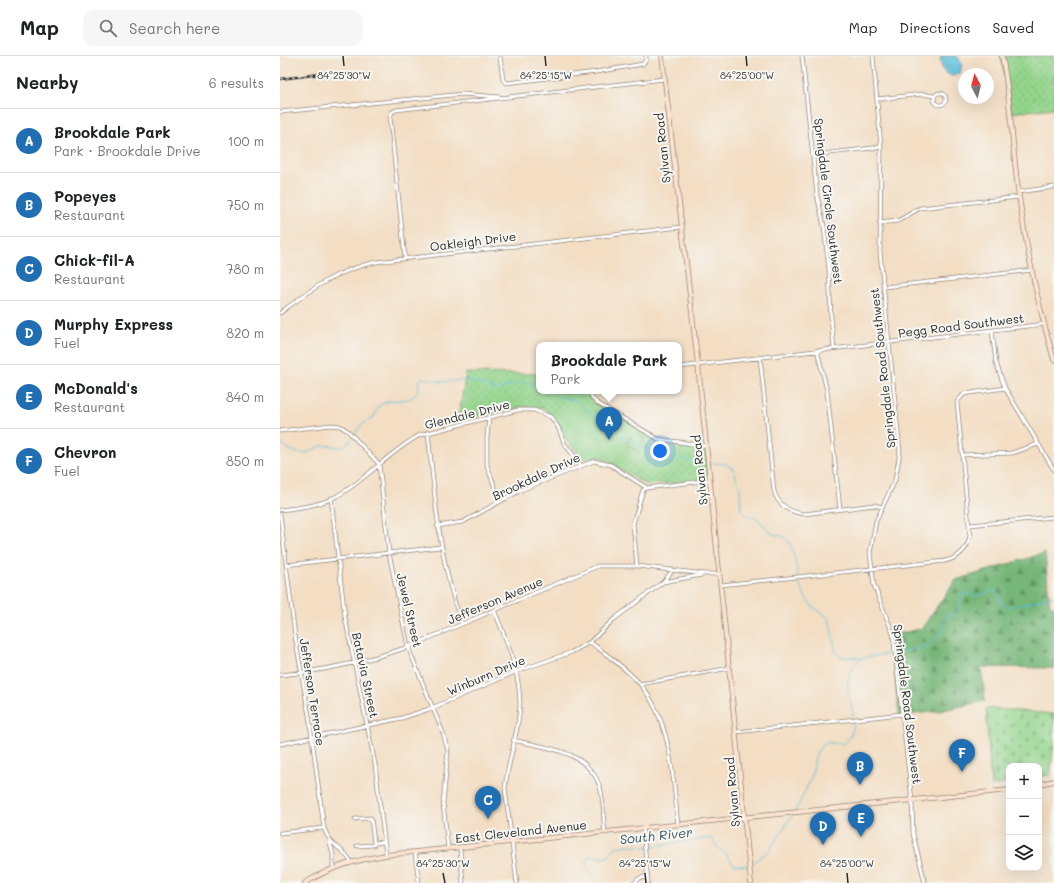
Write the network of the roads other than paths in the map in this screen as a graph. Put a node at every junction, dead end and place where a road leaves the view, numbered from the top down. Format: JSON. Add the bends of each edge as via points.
{"nodes":[{"id":1,"x":500,"y":56,"type":"edge"},
{"id":2,"x":646,"y":56,"type":"edge"},
{"id":3,"x":662,"y":56,"type":"edge"},
{"id":4,"x":802,"y":56,"type":"edge"},
{"id":5,"x":873,"y":56,"type":"edge"},
{"id":6,"x":1002,"y":56,"type":"edge"},
{"id":7,"x":664,"y":79,"type":"junction"},
{"id":8,"x":934,"y":96,"type":"dead end"},
{"id":9,"x":504,"y":98,"type":"junction"},
{"id":10,"x":878,"y":99,"type":"junction"},
{"id":11,"x":280,"y":112,"type":"edge"},
{"id":12,"x":881,"y":147,"type":"junction"},
{"id":13,"x":813,"y":155,"type":"junction"},
{"id":14,"x":1054,"y":187,"type":"edge"},
{"id":15,"x":1018,"y":192,"type":"junction"},
{"id":16,"x":1019,"y":198,"type":"junction"},
{"id":17,"x":879,"y":223,"type":"junction"},
{"id":18,"x":681,"y":226,"type":"junction"},
{"id":19,"x":405,"y":258,"type":"junction"},
{"id":20,"x":1033,"y":270,"type":"junction"},
{"id":21,"x":884,"y":287,"type":"junction"},
{"id":22,"x":280,"y":313,"type":"edge"},
{"id":23,"x":1045,"y":324,"type":"junction"},
{"id":24,"x":992,"y":330,"type":"junction"},
{"id":25,"x":889,"y":342,"type":"junction"},
{"id":26,"x":834,"y":348,"type":"junction"},
{"id":27,"x":817,"y":350,"type":"junction"},
{"id":28,"x":760,"y":357,"type":"junction"},
{"id":29,"x":1054,"y":360,"type":"edge"},
{"id":30,"x":698,"y":365,"type":"junction"},
{"id":31,"x":682,"y":367,"type":"edge"},
{"id":32,"x":1005,"y":388,"type":"junction"},
{"id":33,"x":591,"y":394,"type":"edge"},
{"id":34,"x":489,"y":418,"type":"junction"},
{"id":35,"x":280,"y":431,"type":"edge"},
{"id":36,"x":428,"y":432,"type":"junction"},
{"id":37,"x":1038,"y":444,"type":"junction"},
{"id":38,"x":706,"y":446,"type":"junction"},
{"id":39,"x":962,"y":455,"type":"junction"},
{"id":40,"x":379,"y":464,"type":"junction"},
{"id":41,"x":581,"y":464,"type":"junction"},
{"id":42,"x":1054,"y":470,"type":"edge"},
{"id":43,"x":710,"y":480,"type":"junction"},
{"id":44,"x":648,"y":488,"type":"junction"},
{"id":45,"x":331,"y":498,"type":"junction"},
{"id":46,"x":500,"y":502,"type":"junction"},
{"id":47,"x":882,"y":508,"type":"junction"},
{"id":48,"x":840,"y":509,"type":"junction"},
{"id":49,"x":280,"y":510,"type":"edge"},
{"id":50,"x":280,"y":514,"type":"edge"},
{"id":51,"x":1054,"y":517,"type":"edge"},
{"id":52,"x":970,"y":525,"type":"junction"},
{"id":53,"x":437,"y":526,"type":"junction"},
{"id":54,"x":440,"y":547,"type":"junction"},
{"id":55,"x":389,"y":553,"type":"junction"},
{"id":56,"x":338,"y":559,"type":"junction"},
{"id":57,"x":286,"y":565,"type":"junction"},
{"id":58,"x":637,"y":566,"type":"junction"},
{"id":59,"x":871,"y":569,"type":"junction"},
{"id":60,"x":672,"y":570,"type":"junction"},
{"id":61,"x":705,"y":574,"type":"junction"},
{"id":62,"x":720,"y":574,"type":"junction"},
{"id":63,"x":663,"y":582,"type":"junction"},
{"id":64,"x":721,"y":585,"type":"junction"},
{"id":65,"x":494,"y":610,"type":"junction"},
{"id":66,"x":462,"y":624,"type":"junction"},
{"id":67,"x":590,"y":642,"type":"junction"},
{"id":68,"x":408,"y":648,"type":"junction"},
{"id":69,"x":355,"y":662,"type":"junction"},
{"id":70,"x":730,"y":668,"type":"junction"},
{"id":71,"x":301,"y":672,"type":"junction"},
{"id":72,"x":515,"y":672,"type":"junction"},
{"id":73,"x":280,"y":675,"type":"edge"},
{"id":74,"x":640,"y":684,"type":"junction"},
{"id":75,"x":432,"y":708,"type":"junction"},
{"id":76,"x":902,"y":714,"type":"junction"},
{"id":77,"x":368,"y":726,"type":"junction"},
{"id":78,"x":736,"y":732,"type":"junction"},
{"id":79,"x":312,"y":738,"type":"junction"},
{"id":80,"x":514,"y":740,"type":"junction"},
{"id":81,"x":280,"y":744,"type":"edge"},
{"id":82,"x":1054,"y":782,"type":"edge"},
{"id":83,"x":1042,"y":784,"type":"edge"},
{"id":84,"x":1006,"y":790,"type":"edge"},
{"id":85,"x":912,"y":800,"type":"junction"},
{"id":86,"x":744,"y":818,"type":"junction"},
{"id":87,"x":355,"y":819,"type":"dead end"},
{"id":88,"x":678,"y":825,"type":"junction"},
{"id":89,"x":324,"y":828,"type":"junction"},
{"id":90,"x":643,"y":829,"type":"junction"},
{"id":91,"x":280,"y":833,"type":"edge"},
{"id":92,"x":605,"y":833,"type":"junction"},
{"id":93,"x":330,"y":842,"type":"junction"},
{"id":94,"x":384,"y":842,"type":"junction"},
{"id":95,"x":374,"y":843,"type":"junction"},
{"id":96,"x":512,"y":843,"type":"junction"},
{"id":97,"x":357,"y":846,"type":"dead end"},
{"id":98,"x":460,"y":848,"type":"junction"},
{"id":99,"x":448,"y":849,"type":"junction"},
{"id":100,"x":415,"y":852,"type":"junction"},
{"id":101,"x":386,"y":855,"type":"junction"},
{"id":102,"x":351,"y":862,"type":"junction"},
{"id":103,"x":333,"y":869,"type":"junction"},
{"id":104,"x":648,"y":876,"type":"junction"},
{"id":105,"x":305,"y":883,"type":"edge"},
{"id":106,"x":419,"y":883,"type":"edge"},
{"id":107,"x":463,"y":883,"type":"edge"},
{"id":108,"x":517,"y":883,"type":"edge"},
{"id":109,"x":634,"y":883,"type":"edge"},
{"id":110,"x":648,"y":883,"type":"edge"},
{"id":111,"x":751,"y":883,"type":"edge"},
{"id":112,"x":925,"y":883,"type":"edge"}],
"edges":[{"from":1,"to":2,"type":"street","via":[[503,80],[507,83],[643,64]]},
{"from":3,"to":7,"type":"main road","name":"Sylvan Road"},
{"from":4,"to":13,"type":"street","name":"Springdale Circle Southwest"},
{"from":5,"to":10,"type":"street","name":"Springdale Road Southwest"},
{"from":6,"to":15,"type":"main road"},
{"from":7,"to":9,"type":"street"},
{"from":7,"to":18,"type":"main road","name":"Sylvan Road"},
{"from":8,"to":10,"type":"street","via":[[923,94]]},
{"from":9,"to":11,"type":"street","via":[[463,94]]},
{"from":9,"to":19,"type":"street","via":[[392,112],[390,118]]},
{"from":10,"to":12,"type":"street","name":"Springdale Road Southwest"},
{"from":12,"to":13,"type":"street"},
{"from":12,"to":17,"type":"street","name":"Springdale Road Southwest"},
{"from":13,"to":26,"type":"street","name":"Springdale Circle Southwest","via":[[830,270]]},
{"from":14,"to":15,"type":"street"},
{"from":15,"to":16,"type":"main road"},
{"from":16,"to":17,"type":"street","via":[[920,208],[898,221]]},
{"from":16,"to":20,"type":"main road"},
{"from":17,"to":21,"type":"street","name":"Springdale Road Southwest"},
{"from":18,"to":19,"type":"street","name":"Oakleigh Drive"},
{"from":18,"to":30,"type":"main road","name":"Sylvan Road"},
{"from":19,"to":22,"type":"street","name":"Oakleigh Drive","via":[[363,265],[339,273],[320,283]]},
{"from":20,"to":21,"type":"street"},
{"from":20,"to":23,"type":"main road"},
{"from":21,"to":25,"type":"street","name":"Springdale Road Southwest"},
{"from":23,"to":24,"type":"street","name":"Pegg Road Southwest"},
{"from":23,"to":29,"type":"main road"},
{"from":24,"to":25,"type":"street","name":"Pegg Road Southwest"},
{"from":24,"to":32,"type":"street","via":[[996,363]]},
{"from":25,"to":26,"type":"street","name":"Pegg Road Southwest"},
{"from":25,"to":47,"type":"street","name":"Springdale Road Southwest","via":[[900,452],[895,480]]},
{"from":26,"to":27,"type":"street","name":"Pegg Road Southwest"},
{"from":27,"to":28,"type":"street","name":"Pegg Road Southwest"},
{"from":27,"to":48,"type":"street","via":[[827,391]]},
{"from":28,"to":30,"type":"street","name":"Pegg Road Southwest"},
{"from":28,"to":48,"type":"street","via":[[776,497],[784,507],[795,513]]},
{"from":30,"to":31,"type":"street","name":"Pegg Road Southwest"},
{"from":30,"to":38,"type":"main road","name":"Sylvan Road"},
{"from":32,"to":37,"type":"street"},
{"from":32,"to":39,"type":"street","via":[[964,394],[958,399]]},
{"from":33,"to":38,"type":"street","via":[[597,403],[658,439]]},
{"from":34,"to":36,"type":"street","name":"Glendale Drive"},
{"from":34,"to":41,"type":"street","name":"Glendale Drive","via":[[523,410],[546,414],[556,422],[564,443]]},
{"from":34,"to":46,"type":"street","via":[[487,465]]},
{"from":35,"to":40,"type":"street","via":[[340,426],[348,431]]},
{"from":36,"to":40,"type":"street","name":"Glendale Drive","via":[[408,441]]},
{"from":36,"to":53,"type":"street"},
{"from":37,"to":39,"type":"street","via":[[1012,452]]},
{"from":37,"to":42,"type":"street"},
{"from":38,"to":43,"type":"main road","name":"Sylvan Road"},
{"from":39,"to":52,"type":"street"},
{"from":40,"to":45,"type":"street","name":"Glendale Drive"},
{"from":40,"to":55,"type":"street","name":"Jewel Street"},
{"from":41,"to":44,"type":"street","name":"Brookdale Drive","via":[[606,462]]},
{"from":41,"to":46,"type":"street","name":"Brookdale Drive"},
{"from":43,"to":44,"type":"street"},
{"from":43,"to":62,"type":"main road","name":"Sylvan Road"},
{"from":44,"to":58,"type":"street","via":[[643,490],[633,524]]},
{"from":45,"to":49,"type":"street","name":"Glendale Drive","via":[[310,506]]},
{"from":45,"to":56,"type":"street","name":"Batavia Street"},
{"from":46,"to":53,"type":"street","name":"Brookdale Drive","via":[[463,522]]},
{"from":47,"to":48,"type":"street","via":[[874,505]]},
{"from":47,"to":59,"type":"street","name":"Springdale Road Southwest","via":[[872,537]]},
{"from":50,"to":57,"type":"street","name":"Jefferson Terrace"},
{"from":51,"to":52,"type":"street"},
{"from":52,"to":59,"type":"street","via":[[967,546],[953,559]]},
{"from":53,"to":54,"type":"street"},
{"from":54,"to":55,"type":"street"},
{"from":54,"to":66,"type":"street","via":[[449,586]]},
{"from":55,"to":56,"type":"street"},
{"from":55,"to":68,"type":"street","name":"Jewel Street"},
{"from":56,"to":57,"type":"street"},
{"from":56,"to":69,"type":"street","name":"Batavia Street","via":[[345,617]]},
{"from":57,"to":71,"type":"street","name":"Jefferson Terrace"},
{"from":58,"to":60,"type":"street","name":"Jefferson Avenue"},
{"from":58,"to":65,"type":"street","name":"Jefferson Avenue","via":[[592,568]]},
{"from":59,"to":64,"type":"street"},
{"from":59,"to":76,"type":"street","name":"Springdale Road Southwest","via":[[874,585],[893,634]]},
{"from":60,"to":61,"type":"street","name":"Jefferson Avenue"},
{"from":60,"to":63,"type":"street","name":"Winburn Drive"},
{"from":61,"to":62,"type":"street","name":"Jefferson Avenue"},
{"from":61,"to":63,"type":"street"},
{"from":62,"to":64,"type":"main road","name":"Sylvan Road"},
{"from":63,"to":67,"type":"street","name":"Winburn Drive","via":[[613,620]]},
{"from":64,"to":70,"type":"main road","name":"Sylvan Road"},
{"from":65,"to":66,"type":"street","name":"Jefferson Avenue"},
{"from":65,"to":72,"type":"street","via":[[509,646]]},
{"from":66,"to":68,"type":"street","name":"Jefferson Avenue"},
{"from":67,"to":72,"type":"street","name":"Winburn Drive","via":[[572,652]]},
{"from":67,"to":74,"type":"street"},
{"from":68,"to":69,"type":"street","name":"Jefferson Avenue"},
{"from":68,"to":75,"type":"street","name":"Jewel Street"},
{"from":69,"to":71,"type":"street","name":"Jefferson Avenue"},
{"from":69,"to":77,"type":"street","name":"Batavia Street"},
{"from":70,"to":74,"type":"street"},
{"from":70,"to":78,"type":"main road","name":"Sylvan Road"},
{"from":71,"to":73,"type":"street","name":"Jefferson Avenue"},
{"from":71,"to":79,"type":"street","name":"Jefferson Terrace"},
{"from":72,"to":75,"type":"street","name":"Winburn Drive"},
{"from":72,"to":80,"type":"street","via":[[520,704]]},
{"from":74,"to":88,"type":"street","via":[[654,707],[666,740]]},
{"from":75,"to":77,"type":"street","name":"Winburn Drive"},
{"from":75,"to":99,"type":"street","name":"Jewel Street","via":[[448,751],[443,803]]},
{"from":76,"to":78,"type":"street"},
{"from":76,"to":85,"type":"street","name":"Springdale Road Southwest"},
{"from":77,"to":79,"type":"street","name":"Winburn Drive"},
{"from":77,"to":94,"type":"street","name":"Batavia Street"},
{"from":78,"to":86,"type":"main road","name":"Sylvan Road"},
{"from":79,"to":81,"type":"street","name":"Winburn Drive"},
{"from":79,"to":89,"type":"street","name":"Jefferson Terrace"},
{"from":80,"to":92,"type":"street","via":[[565,752],[585,763],[600,787]]},
{"from":80,"to":96,"type":"street","via":[[505,788]]},
{"from":82,"to":83,"type":"main road"},
{"from":84,"to":85,"type":"main road","name":"East Cleveland Avenue"},
{"from":85,"to":86,"type":"main road","name":"East Cleveland Avenue"},
{"from":85,"to":112,"type":"street","name":"Springdale Road Southwest","via":[[913,834]]},
{"from":86,"to":88,"type":"main road","name":"East Cleveland Avenue"},
{"from":86,"to":111,"type":"main road","name":"Sylvan Road"},
{"from":87,"to":95,"type":"street","via":[[371,818]]},
{"from":88,"to":90,"type":"main road","name":"East Cleveland Avenue"},
{"from":89,"to":91,"type":"street"},
{"from":89,"to":93,"type":"street","name":"Jefferson Terrace"},
{"from":90,"to":92,"type":"main road","name":"East Cleveland Avenue"},
{"from":90,"to":104,"type":"street"},
{"from":92,"to":96,"type":"main road","name":"East Cleveland Avenue"},
{"from":93,"to":102,"type":"street","name":"Jefferson Terrace","via":[[344,852]]},
{"from":93,"to":103,"type":"street"},
{"from":94,"to":95,"type":"street"},
{"from":94,"to":101,"type":"street","name":"Batavia Street"},
{"from":95,"to":97,"type":"street"},
{"from":96,"to":98,"type":"main road","name":"East Cleveland Avenue"},
{"from":96,"to":108,"type":"street"},
{"from":98,"to":99,"type":"main road","name":"East Cleveland Avenue"},
{"from":98,"to":107,"type":"street"},
{"from":99,"to":100,"type":"main road","name":"East Cleveland Avenue"},
{"from":100,"to":101,"type":"main road","name":"East Cleveland Avenue"},
{"from":100,"to":106,"type":"street"},
{"from":101,"to":102,"type":"main road","name":"East Cleveland Avenue"},
{"from":102,"to":103,"type":"main road","name":"East Cleveland Avenue"},
{"from":103,"to":105,"type":"main road","name":"East Cleveland Avenue"},
{"from":104,"to":109,"type":"street"},
{"from":104,"to":110,"type":"street"}]}
